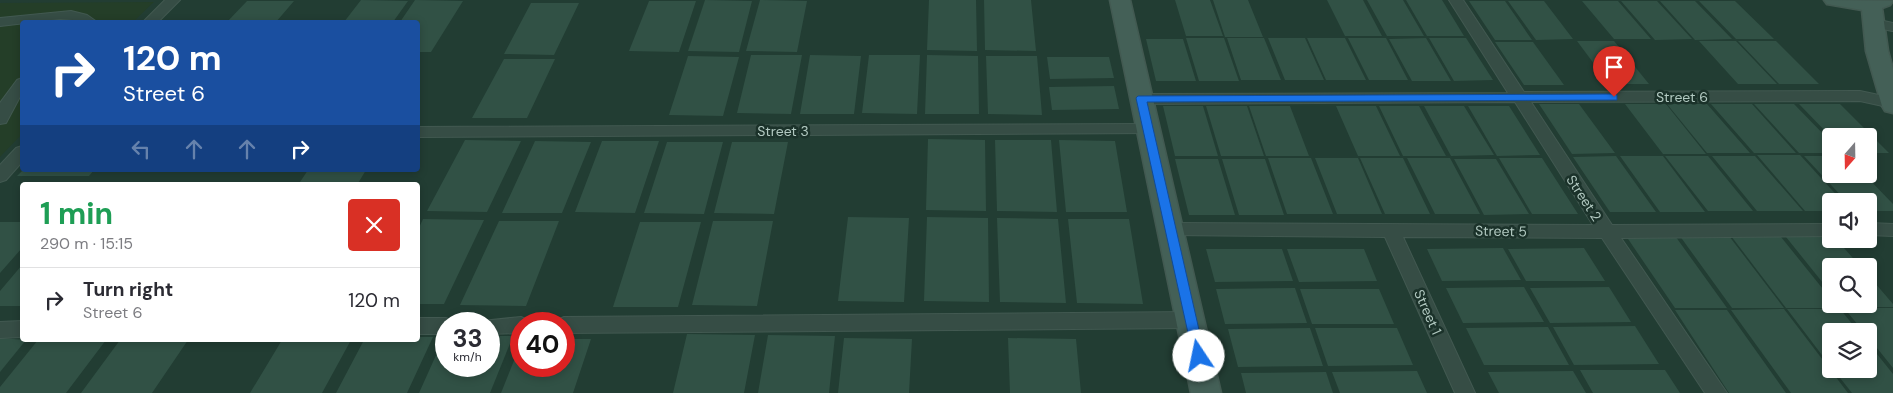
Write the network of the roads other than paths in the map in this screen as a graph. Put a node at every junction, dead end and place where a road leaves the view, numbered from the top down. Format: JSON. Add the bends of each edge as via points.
{"nodes":[{"id":1,"x":173,"y":0,"type":"edge"},
{"id":2,"x":1120,"y":0,"type":"edge"},
{"id":3,"x":1456,"y":0,"type":"edge"},
{"id":4,"x":1834,"y":0,"type":"edge"},
{"id":5,"x":1878,"y":11,"type":"edge"},
{"id":6,"x":20,"y":20,"type":"edge"},
{"id":7,"x":22,"y":20,"type":"edge"},
{"id":8,"x":88,"y":20,"type":"edge"},
{"id":9,"x":152,"y":20,"type":"edge"},
{"id":10,"x":0,"y":22,"type":"edge"},
{"id":11,"x":20,"y":86,"type":"edge"},
{"id":12,"x":1141,"y":98,"type":"junction"},
{"id":13,"x":1519,"y":98,"type":"junction"},
{"id":14,"x":1892,"y":104,"type":"edge"},
{"id":15,"x":8,"y":109,"type":"edge"},
{"id":16,"x":1148,"y":129,"type":"junction"},
{"id":17,"x":420,"y":132,"type":"edge"},
{"id":18,"x":20,"y":154,"type":"edge"},
{"id":19,"x":0,"y":176,"type":"edge"},
{"id":20,"x":1171,"y":229,"type":"junction"},
{"id":21,"x":1877,"y":229,"type":"edge"},
{"id":22,"x":1391,"y":230,"type":"junction"},
{"id":23,"x":1822,"y":230,"type":"edge"},
{"id":24,"x":1893,"y":230,"type":"edge"},
{"id":25,"x":1607,"y":232,"type":"junction"},
{"id":26,"x":1191,"y":320,"type":"junction"},
{"id":27,"x":575,"y":325,"type":"edge"},
{"id":28,"x":420,"y":326,"type":"edge"},
{"id":29,"x":435,"y":326,"type":"edge"},
{"id":30,"x":20,"y":329,"type":"edge"},
{"id":31,"x":0,"y":330,"type":"edge"},
{"id":32,"x":1206,"y":393,"type":"edge"},
{"id":33,"x":1464,"y":393,"type":"edge"},
{"id":34,"x":1717,"y":393,"type":"edge"}],
"edges":[{"from":1,"to":9,"type":"street"},
{"from":2,"to":12,"type":"street"},
{"from":3,"to":13,"type":"street","name":"Street 2"},
{"from":4,"to":5,"type":"street"},
{"from":5,"to":14,"type":"street","via":[[1877,51]]},
{"from":6,"to":10,"type":"street"},
{"from":7,"to":8,"type":"street","via":[[67,16]]},
{"from":11,"to":15,"type":"street"},
{"from":12,"to":13,"type":"street","name":"Street 6"},
{"from":12,"to":16,"type":"street"},
{"from":13,"to":14,"type":"street","name":"Street 6","via":[[1860,96]]},
{"from":13,"to":25,"type":"street","name":"Street 2"},
{"from":16,"to":17,"type":"street","name":"Street 3"},
{"from":16,"to":20,"type":"street"},
{"from":18,"to":19,"type":"street"},
{"from":20,"to":22,"type":"street","name":"Street 5"},
{"from":20,"to":26,"type":"street"},
{"from":21,"to":24,"type":"street"},
{"from":22,"to":25,"type":"street","name":"Street 5"},
{"from":22,"to":33,"type":"street","name":"Street 1"},
{"from":23,"to":25,"type":"street","name":"Street 5"},
{"from":25,"to":34,"type":"street","name":"Street 2"},
{"from":26,"to":27,"type":"street"},
{"from":26,"to":32,"type":"street"},
{"from":28,"to":29,"type":"street"},
{"from":30,"to":31,"type":"street"}]}
